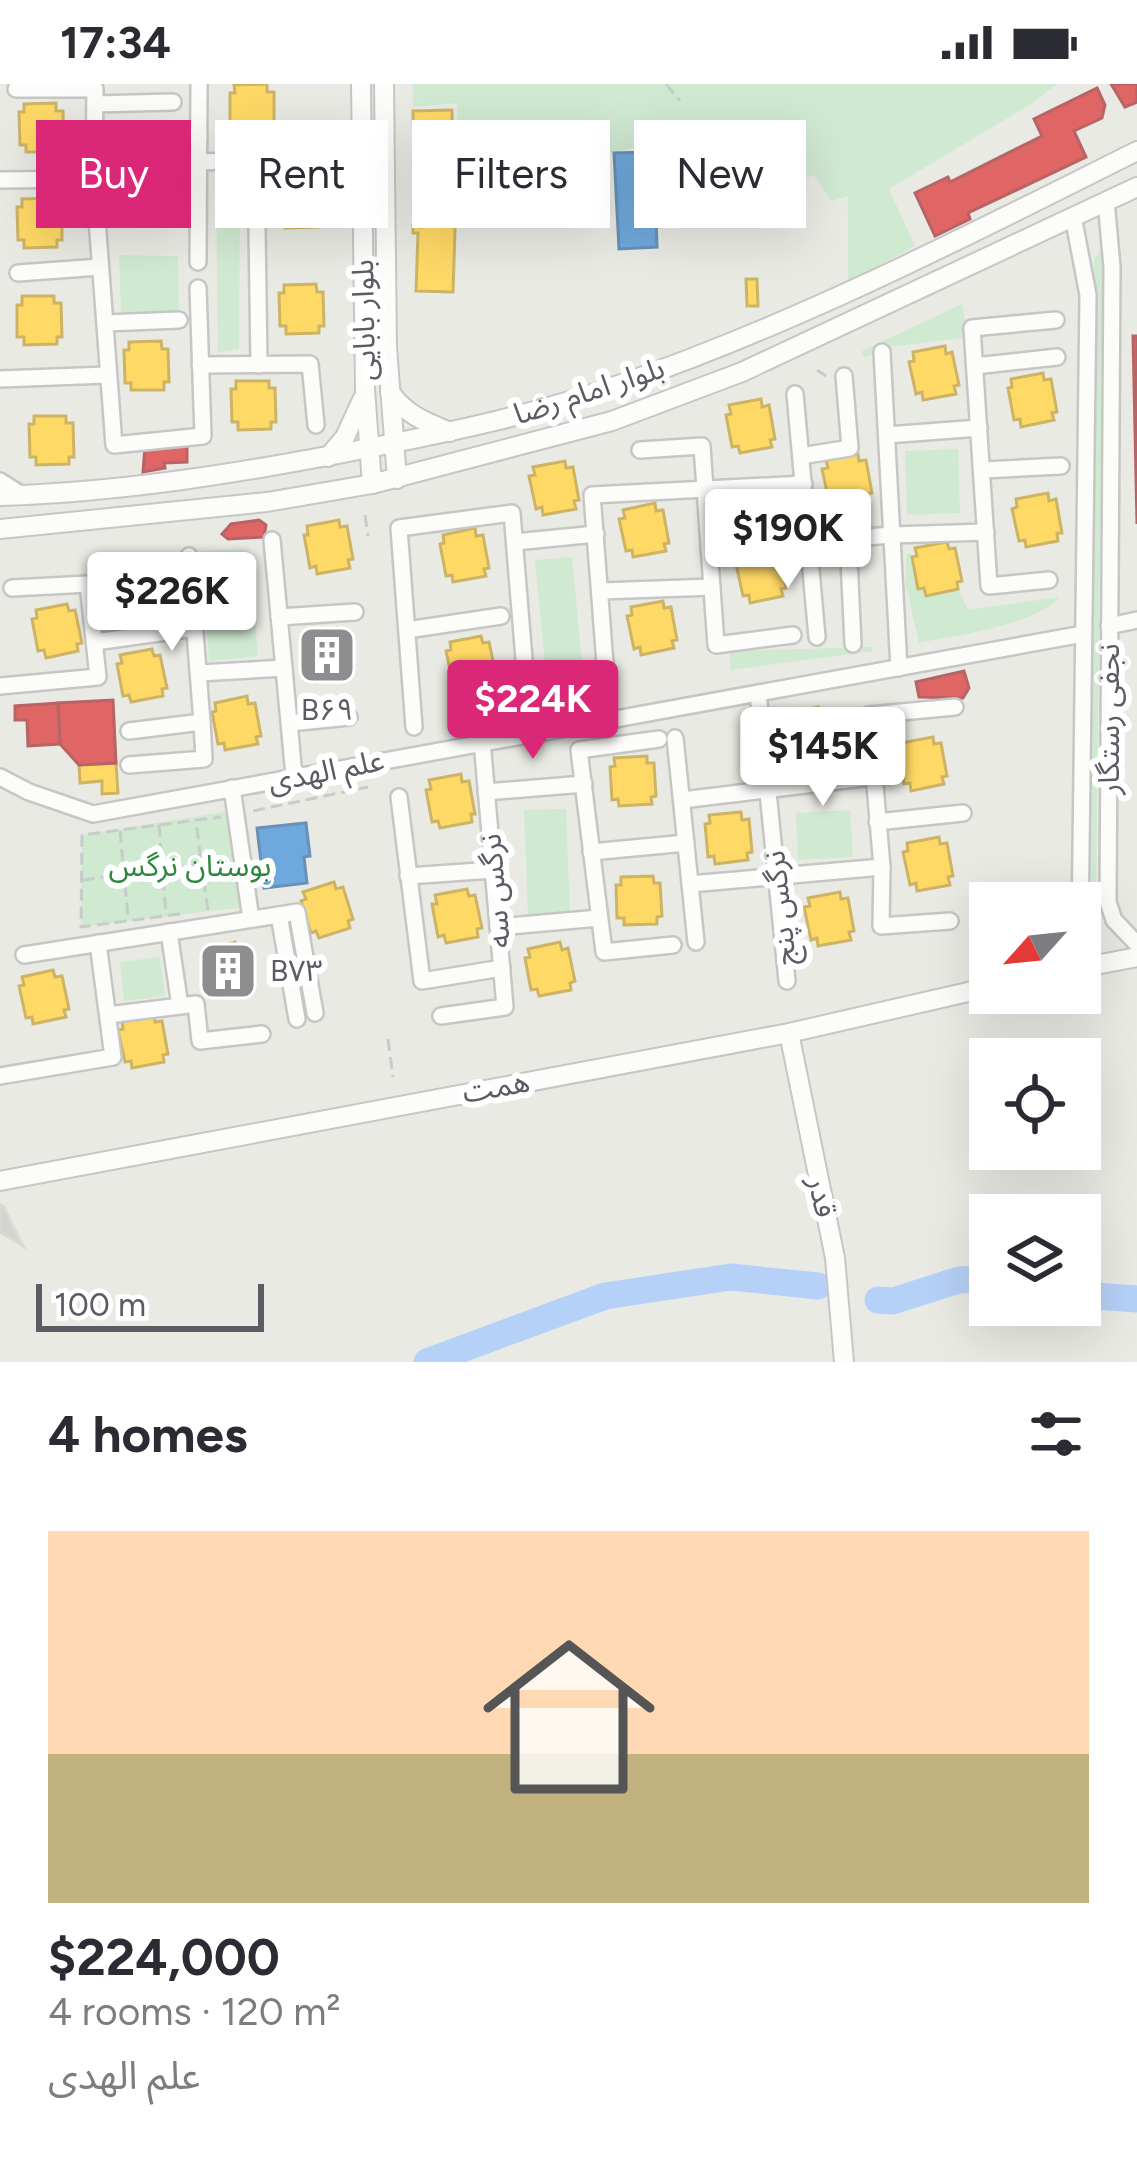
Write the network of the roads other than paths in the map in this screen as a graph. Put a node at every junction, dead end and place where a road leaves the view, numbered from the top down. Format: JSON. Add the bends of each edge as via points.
{"nodes":[{"id":1,"x":199,"y":84,"type":"edge"},
{"id":2,"x":361,"y":84,"type":"edge"},
{"id":3,"x":384,"y":84,"type":"edge"},
{"id":4,"x":16,"y":89,"type":"dead end"},
{"id":5,"x":173,"y":102,"type":"dead end"},
{"id":6,"x":95,"y":104,"type":"junction"},
{"id":7,"x":94,"y":120,"type":"edge"},
{"id":8,"x":191,"y":136,"type":"edge"},
{"id":9,"x":199,"y":136,"type":"junction"},
{"id":10,"x":1137,"y":151,"type":"edge"},
{"id":11,"x":215,"y":160,"type":"edge"},
{"id":12,"x":199,"y":161,"type":"junction"},
{"id":13,"x":0,"y":180,"type":"edge"},
{"id":14,"x":36,"y":180,"type":"edge"},
{"id":15,"x":1137,"y":187,"type":"edge"},
{"id":16,"x":1106,"y":201,"type":"junction"},
{"id":17,"x":1073,"y":216,"type":"junction"},
{"id":18,"x":97,"y":228,"type":"edge"},
{"id":19,"x":257,"y":228,"type":"edge"},
{"id":20,"x":198,"y":262,"type":"dead end"},
{"id":21,"x":100,"y":267,"type":"junction"},
{"id":22,"x":18,"y":273,"type":"dead end"},
{"id":23,"x":197,"y":288,"type":"dead end"},
{"id":24,"x":179,"y":320,"type":"dead end"},
{"id":25,"x":1056,"y":320,"type":"dead end"},
{"id":26,"x":105,"y":323,"type":"junction"},
{"id":27,"x":882,"y":352,"type":"dead end"},
{"id":28,"x":1057,"y":357,"type":"dead end"},
{"id":29,"x":200,"y":365,"type":"junction"},
{"id":30,"x":259,"y":365,"type":"junction"},
{"id":31,"x":975,"y":366,"type":"junction"},
{"id":32,"x":107,"y":375,"type":"junction"},
{"id":33,"x":844,"y":376,"type":"dead end"},
{"id":34,"x":0,"y":379,"type":"edge"},
{"id":35,"x":365,"y":389,"type":"junction"},
{"id":36,"x":390,"y":392,"type":"junction"},
{"id":37,"x":795,"y":394,"type":"dead end"},
{"id":38,"x":316,"y":425,"type":"dead end"},
{"id":39,"x":979,"y":428,"type":"junction"},
{"id":40,"x":451,"y":432,"type":"junction"},
{"id":41,"x":887,"y":435,"type":"junction"},
{"id":42,"x":394,"y":444,"type":"junction"},
{"id":43,"x":370,"y":448,"type":"junction"},
{"id":44,"x":640,"y":450,"type":"dead end"},
{"id":45,"x":801,"y":456,"type":"junction"},
{"id":46,"x":328,"y":458,"type":"junction"},
{"id":47,"x":1061,"y":466,"type":"dead end"},
{"id":48,"x":983,"y":470,"type":"junction"},
{"id":49,"x":397,"y":479,"type":"junction"},
{"id":50,"x":0,"y":481,"type":"edge"},
{"id":51,"x":372,"y":484,"type":"junction"},
{"id":52,"x":804,"y":484,"type":"junction"},
{"id":53,"x":705,"y":492,"type":"junction"},
{"id":54,"x":22,"y":495,"type":"junction"},
{"id":55,"x":0,"y":496,"type":"edge"},
{"id":56,"x":31,"y":528,"type":"junction"},
{"id":57,"x":0,"y":529,"type":"edge"},
{"id":58,"x":986,"y":532,"type":"junction"},
{"id":59,"x":596,"y":534,"type":"junction"},
{"id":60,"x":892,"y":535,"type":"junction"},
{"id":61,"x":848,"y":538,"type":"junction"},
{"id":62,"x":272,"y":540,"type":"dead end"},
{"id":63,"x":810,"y":541,"type":"junction"},
{"id":64,"x":515,"y":542,"type":"junction"},
{"id":65,"x":0,"y":547,"type":"edge"},
{"id":66,"x":709,"y":549,"type":"junction"},
{"id":67,"x":189,"y":556,"type":"dead end"},
{"id":68,"x":1049,"y":580,"type":"dead end"},
{"id":69,"x":712,"y":587,"type":"junction"},
{"id":70,"x":12,"y":588,"type":"dead end"},
{"id":71,"x":602,"y":591,"type":"junction"},
{"id":72,"x":355,"y":612,"type":"dead end"},
{"id":73,"x":501,"y":616,"type":"dead end"},
{"id":74,"x":279,"y":617,"type":"junction"},
{"id":75,"x":1137,"y":620,"type":"edge"},
{"id":76,"x":1109,"y":626,"type":"junction"},
{"id":77,"x":195,"y":628,"type":"junction"},
{"id":78,"x":406,"y":629,"type":"junction"},
{"id":79,"x":1083,"y":634,"type":"junction"},
{"id":80,"x":793,"y":635,"type":"dead end"},
{"id":81,"x":817,"y":637,"type":"dead end"},
{"id":82,"x":94,"y":642,"type":"junction"},
{"id":83,"x":854,"y":644,"type":"dead end"},
{"id":84,"x":284,"y":668,"type":"junction"},
{"id":85,"x":899,"y":668,"type":"junction"},
{"id":86,"x":199,"y":674,"type":"junction"},
{"id":87,"x":0,"y":686,"type":"edge"},
{"id":88,"x":607,"y":688,"type":"dead end"},
{"id":89,"x":758,"y":693,"type":"junction"},
{"id":90,"x":955,"y":706,"type":"dead end"},
{"id":91,"x":349,"y":717,"type":"dead end"},
{"id":92,"x":202,"y":722,"type":"junction"},
{"id":93,"x":290,"y":723,"type":"junction"},
{"id":94,"x":414,"y":727,"type":"dead end"},
{"id":95,"x":129,"y":731,"type":"dead end"},
{"id":96,"x":530,"y":732,"type":"junction"},
{"id":97,"x":482,"y":741,"type":"junction"},
{"id":98,"x":129,"y":765,"type":"dead end"},
{"id":99,"x":295,"y":776,"type":"junction"},
{"id":100,"x":0,"y":777,"type":"edge"},
{"id":101,"x":872,"y":777,"type":"junction"},
{"id":102,"x":584,"y":784,"type":"junction"},
{"id":103,"x":232,"y":788,"type":"junction"},
{"id":104,"x":768,"y":790,"type":"junction"},
{"id":105,"x":486,"y":792,"type":"junction"},
{"id":106,"x":398,"y":797,"type":"dead end"},
{"id":107,"x":682,"y":800,"type":"junction"},
{"id":108,"x":963,"y":813,"type":"dead end"},
{"id":109,"x":877,"y":822,"type":"junction"},
{"id":110,"x":686,"y":843,"type":"junction"},
{"id":111,"x":591,"y":852,"type":"junction"},
{"id":112,"x":882,"y":867,"type":"junction"},
{"id":113,"x":493,"y":870,"type":"junction"},
{"id":114,"x":409,"y":876,"type":"junction"},
{"id":115,"x":777,"y":877,"type":"junction"},
{"id":116,"x":1080,"y":882,"type":"edge"},
{"id":117,"x":690,"y":884,"type":"junction"},
{"id":118,"x":279,"y":915,"type":"junction"},
{"id":119,"x":599,"y":917,"type":"junction"},
{"id":120,"x":243,"y":920,"type":"junction"},
{"id":121,"x":950,"y":921,"type":"dead end"},
{"id":122,"x":167,"y":923,"type":"junction"},
{"id":123,"x":498,"y":927,"type":"junction"},
{"id":124,"x":696,"y":942,"type":"dead end"},
{"id":125,"x":98,"y":943,"type":"junction"},
{"id":126,"x":1137,"y":944,"type":"edge"},
{"id":127,"x":673,"y":945,"type":"dead end"},
{"id":128,"x":24,"y":955,"type":"dead end"},
{"id":129,"x":1137,"y":957,"type":"edge"},
{"id":130,"x":1101,"y":964,"type":"edge"},
{"id":131,"x":502,"y":968,"type":"junction"},
{"id":132,"x":788,"y":981,"type":"dead end"},
{"id":133,"x":969,"y":992,"type":"edge"},
{"id":134,"x":180,"y":1006,"type":"junction"},
{"id":135,"x":315,"y":1013,"type":"dead end"},
{"id":136,"x":108,"y":1015,"type":"junction"},
{"id":137,"x":441,"y":1016,"type":"dead end"},
{"id":138,"x":297,"y":1019,"type":"dead end"},
{"id":139,"x":789,"y":1033,"type":"junction"},
{"id":140,"x":262,"y":1034,"type":"dead end"},
{"id":141,"x":0,"y":1076,"type":"edge"},
{"id":142,"x":0,"y":1181,"type":"edge"},
{"id":143,"x":844,"y":1362,"type":"edge"}],
"edges":[{"from":1,"to":9,"type":"street"},
{"from":2,"to":35,"type":"street","name":"بلوار بابایی"},
{"from":3,"to":36,"type":"street","name":"بلوار بابایی"},
{"from":4,"to":6,"type":"street","via":[[95,89]]},
{"from":5,"to":6,"type":"street"},
{"from":6,"to":7,"type":"street"},
{"from":8,"to":9,"type":"street"},
{"from":9,"to":12,"type":"street"},
{"from":10,"to":40,"type":"street","name":"بلوار امام رضا","via":[[779,323],[623,384]]},
{"from":11,"to":12,"type":"street"},
{"from":12,"to":20,"type":"street"},
{"from":13,"to":14,"type":"street"},
{"from":15,"to":16,"type":"street","name":"بلوار امام رضا"},
{"from":16,"to":17,"type":"street","name":"بلوار امام رضا"},
{"from":16,"to":76,"type":"street","name":"نجفی رستگار"},
{"from":17,"to":49,"type":"street","name":"بلوار امام رضا","via":[[742,371],[612,421]]},
{"from":17,"to":79,"type":"street","name":"نجفی رستگار","via":[[1088,334]]},
{"from":18,"to":21,"type":"street"},
{"from":19,"to":30,"type":"street"},
{"from":21,"to":22,"type":"street"},
{"from":21,"to":26,"type":"street"},
{"from":23,"to":29,"type":"street"},
{"from":24,"to":26,"type":"street"},
{"from":25,"to":31,"type":"street","via":[[972,328]]},
{"from":26,"to":32,"type":"street"},
{"from":27,"to":41,"type":"street"},
{"from":28,"to":31,"type":"street"},
{"from":29,"to":30,"type":"street"},
{"from":29,"to":32,"type":"street","via":[[202,436],[114,445]]},
{"from":30,"to":38,"type":"street","via":[[310,364]]},
{"from":31,"to":39,"type":"street"},
{"from":32,"to":34,"type":"street"},
{"from":33,"to":45,"type":"street","via":[[850,448]]},
{"from":35,"to":36,"type":"street","via":[[376,401]]},
{"from":35,"to":43,"type":"street","name":"بلوار بابایی"},
{"from":35,"to":46,"type":"street"},
{"from":36,"to":40,"type":"street","via":[[416,418]]},
{"from":36,"to":42,"type":"street","name":"بلوار بابایی"},
{"from":37,"to":45,"type":"street"},
{"from":39,"to":41,"type":"street"},
{"from":39,"to":48,"type":"street"},
{"from":40,"to":42,"type":"street","name":"بلوار امام رضا"},
{"from":41,"to":60,"type":"street"},
{"from":42,"to":43,"type":"street","name":"بلوار امام رضا"},
{"from":42,"to":49,"type":"street","name":"بلوار بابایی"},
{"from":43,"to":46,"type":"street","name":"بلوار امام رضا"},
{"from":43,"to":51,"type":"street","name":"بلوار بابایی"},
{"from":44,"to":53,"type":"street","via":[[702,446]]},
{"from":45,"to":52,"type":"street"},
{"from":46,"to":54,"type":"street","name":"بلوار امام رضا"},
{"from":47,"to":48,"type":"street"},
{"from":48,"to":58,"type":"street"},
{"from":49,"to":51,"type":"street","name":"بلوار امام رضا"},
{"from":50,"to":54,"type":"street"},
{"from":51,"to":56,"type":"street","name":"بلوار امام رضا"},
{"from":52,"to":53,"type":"street"},
{"from":52,"to":63,"type":"street"},
{"from":53,"to":59,"type":"street","via":[[592,495]]},
{"from":53,"to":66,"type":"street"},
{"from":54,"to":55,"type":"street","name":"بلوار امام رضا"},
{"from":56,"to":57,"type":"street","name":"بلوار امام رضا"},
{"from":56,"to":65,"type":"street"},
{"from":58,"to":60,"type":"street"},
{"from":58,"to":68,"type":"street","via":[[989,586]]},
{"from":59,"to":64,"type":"street"},
{"from":59,"to":71,"type":"street"},
{"from":60,"to":61,"type":"street"},
{"from":60,"to":85,"type":"street"},
{"from":61,"to":63,"type":"street"},
{"from":61,"to":83,"type":"street"},
{"from":62,"to":74,"type":"street"},
{"from":63,"to":66,"type":"street"},
{"from":63,"to":81,"type":"street"},
{"from":64,"to":78,"type":"street","via":[[512,513],[399,528]]},
{"from":64,"to":96,"type":"street"},
{"from":66,"to":69,"type":"street"},
{"from":67,"to":77,"type":"street"},
{"from":69,"to":71,"type":"street"},
{"from":69,"to":80,"type":"street","via":[[716,645]]},
{"from":70,"to":82,"type":"street","via":[[88,584]]},
{"from":71,"to":88,"type":"street"},
{"from":72,"to":74,"type":"street"},
{"from":73,"to":78,"type":"street"},
{"from":74,"to":84,"type":"street"},
{"from":75,"to":76,"type":"street"},
{"from":76,"to":126,"type":"street","name":"نجفی رستگار","via":[[1108,902]]},
{"from":77,"to":82,"type":"street"},
{"from":77,"to":86,"type":"street"},
{"from":78,"to":94,"type":"street"},
{"from":79,"to":85,"type":"street","name":"علم الهدی"},
{"from":79,"to":116,"type":"street","name":"نجفی رستگار"},
{"from":82,"to":87,"type":"street","via":[[98,677]]},
{"from":84,"to":86,"type":"street"},
{"from":84,"to":93,"type":"street"},
{"from":85,"to":89,"type":"street","name":"علم الهدی"},
{"from":86,"to":92,"type":"street"},
{"from":89,"to":96,"type":"street","name":"علم الهدی"},
{"from":89,"to":104,"type":"street","name":"نرگس پنج"},
{"from":90,"to":101,"type":"street","via":[[869,715]]},
{"from":91,"to":93,"type":"street"},
{"from":92,"to":95,"type":"street"},
{"from":92,"to":98,"type":"street","via":[[204,759]]},
{"from":93,"to":99,"type":"street"},
{"from":96,"to":97,"type":"street","name":"علم الهدی"},
{"from":97,"to":99,"type":"street","name":"علم الهدی"},
{"from":97,"to":105,"type":"street","name":"نرگس سه"},
{"from":99,"to":103,"type":"street","name":"علم الهدی"},
{"from":100,"to":103,"type":"street","name":"علم الهدی","via":[[93,814]]},
{"from":101,"to":104,"type":"street"},
{"from":101,"to":109,"type":"street"},
{"from":102,"to":105,"type":"street"},
{"from":102,"to":107,"type":"street","via":[[579,750],[667,739]]},
{"from":102,"to":111,"type":"street"},
{"from":103,"to":120,"type":"street"},
{"from":104,"to":107,"type":"street"},
{"from":104,"to":115,"type":"street","name":"نرگس پنج"},
{"from":105,"to":113,"type":"street","name":"نرگس سه"},
{"from":106,"to":114,"type":"street"},
{"from":107,"to":110,"type":"street"},
{"from":108,"to":109,"type":"street"},
{"from":109,"to":112,"type":"street"},
{"from":110,"to":111,"type":"street"},
{"from":110,"to":117,"type":"street"},
{"from":111,"to":119,"type":"street"},
{"from":112,"to":115,"type":"street"},
{"from":112,"to":121,"type":"street","via":[[881,926]]},
{"from":113,"to":114,"type":"street"},
{"from":113,"to":123,"type":"street","name":"نرگس سه"},
{"from":114,"to":131,"type":"street","via":[[422,982]]},
{"from":115,"to":117,"type":"street"},
{"from":115,"to":132,"type":"street","name":"نرگس پنج"},
{"from":117,"to":124,"type":"street"},
{"from":118,"to":120,"type":"street"},
{"from":118,"to":135,"type":"street","via":[[298,912]]},
{"from":118,"to":138,"type":"street"},
{"from":119,"to":123,"type":"street"},
{"from":119,"to":127,"type":"street","via":[[604,952]]},
{"from":120,"to":122,"type":"street"},
{"from":122,"to":125,"type":"street"},
{"from":122,"to":134,"type":"street"},
{"from":123,"to":131,"type":"street","name":"نرگس سه"},
{"from":125,"to":128,"type":"street"},
{"from":125,"to":136,"type":"street"},
{"from":129,"to":130,"type":"street"},
{"from":131,"to":137,"type":"street","via":[[505,1007]]},
{"from":133,"to":139,"type":"street","name":"همت"},
{"from":134,"to":136,"type":"street"},
{"from":134,"to":140,"type":"street","via":[[196,1004],[200,1041]]},
{"from":136,"to":141,"type":"street","via":[[113,1058]]},
{"from":139,"to":142,"type":"street","name":"همت"},
{"from":139,"to":143,"type":"street","name":"قدر","via":[[835,1258]]}]}
